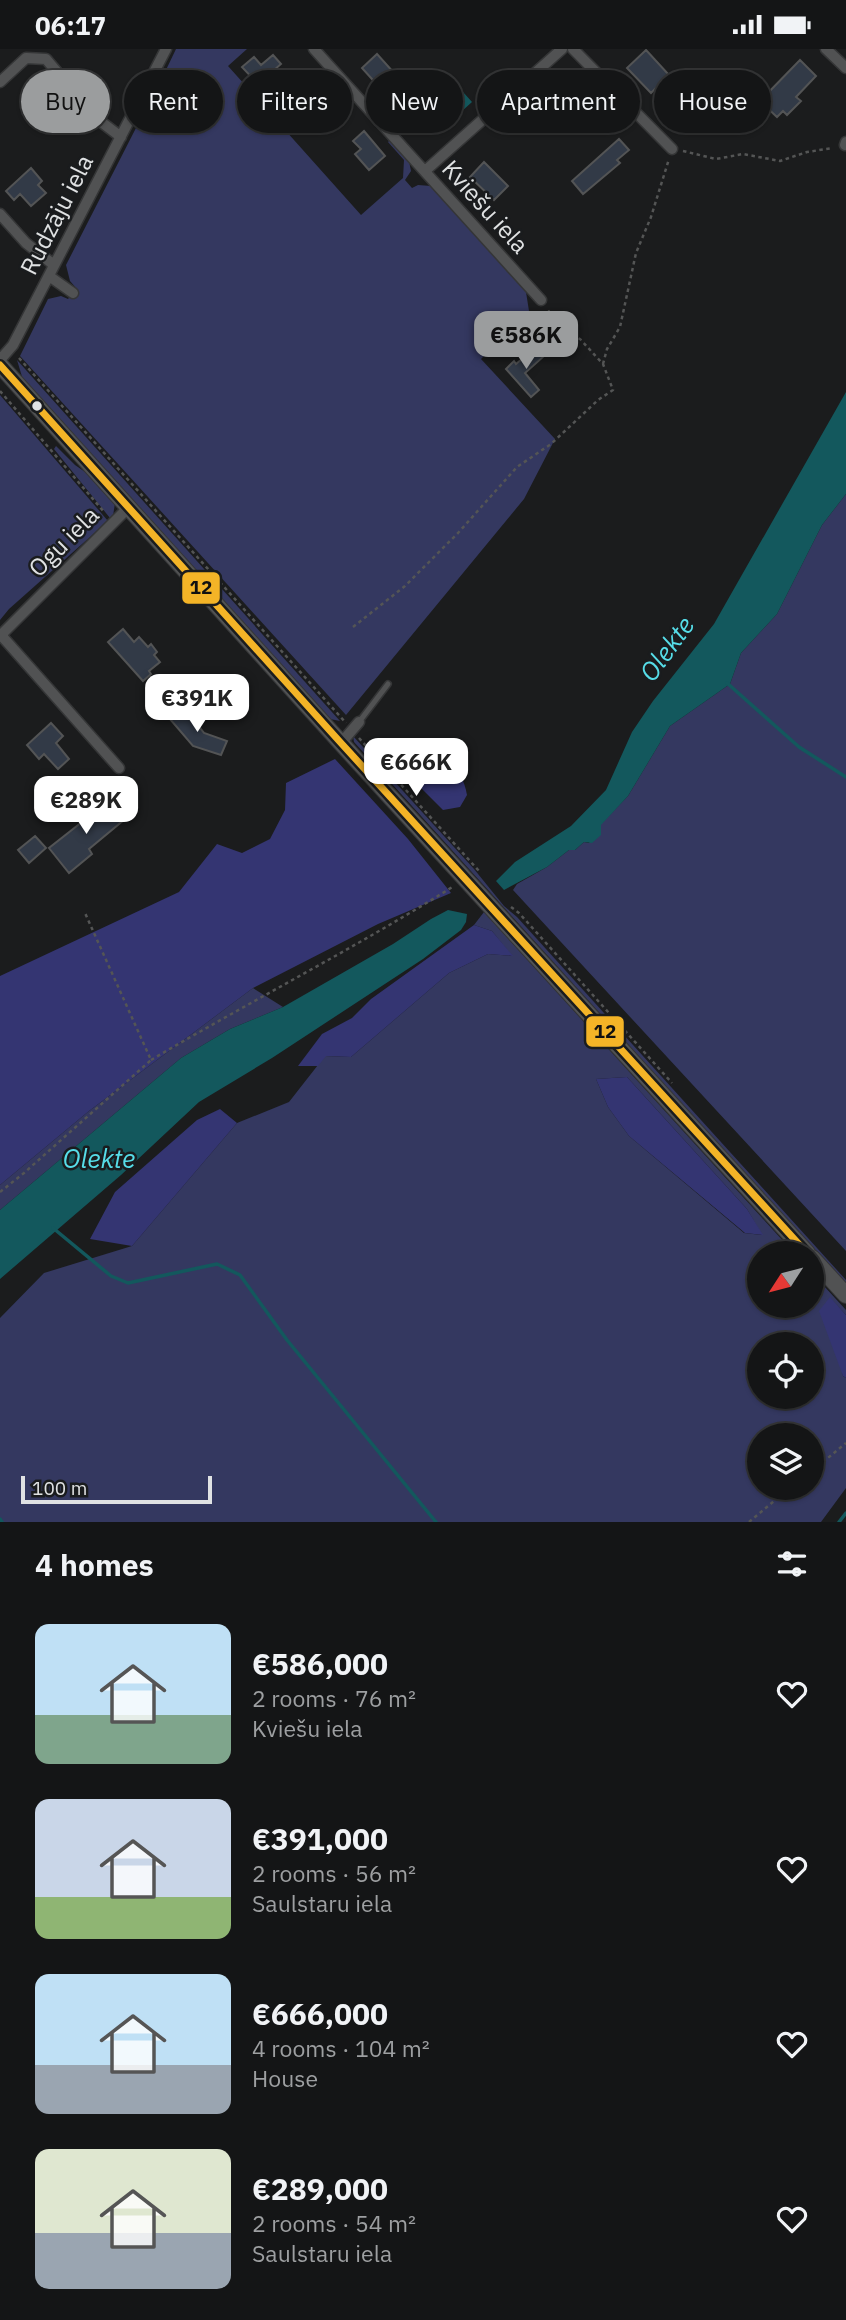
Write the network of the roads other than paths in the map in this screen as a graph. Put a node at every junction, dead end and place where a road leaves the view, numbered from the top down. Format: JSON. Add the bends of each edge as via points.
{"nodes":[{"id":1,"x":166,"y":49,"type":"edge"},
{"id":2,"x":314,"y":49,"type":"edge"},
{"id":3,"x":562,"y":49,"type":"edge"},
{"id":4,"x":573,"y":49,"type":"edge"},
{"id":5,"x":826,"y":49,"type":"edge"},
{"id":6,"x":846,"y":68,"type":"edge"},
{"id":7,"x":156,"y":70,"type":"edge"},
{"id":8,"x":0,"y":82,"type":"edge"},
{"id":9,"x":124,"y":131,"type":"edge"},
{"id":10,"x":121,"y":137,"type":"junction"},
{"id":11,"x":672,"y":149,"type":"road end"},
{"id":12,"x":425,"y":171,"type":"junction"},
{"id":13,"x":0,"y":214,"type":"edge"},
{"id":14,"x":54,"y":265,"type":"junction"},
{"id":15,"x":49,"y":276,"type":"junction"},
{"id":16,"x":73,"y":293,"type":"dead end"},
{"id":17,"x":541,"y":300,"type":"road end"},
{"id":18,"x":0,"y":362,"type":"edge"},
{"id":19,"x":128,"y":508,"type":"junction"},
{"id":20,"x":1,"y":635,"type":"edge"},
{"id":21,"x":388,"y":684,"type":"dead end"},
{"id":22,"x":356,"y":726,"type":"joint"},
{"id":23,"x":341,"y":743,"type":"junction"},
{"id":24,"x":119,"y":768,"type":"dead end"},
{"id":25,"x":796,"y":1241,"type":"edge"},
{"id":26,"x":824,"y":1271,"type":"edge"},
{"id":27,"x":846,"y":1295,"type":"edge"}],
"edges":[{"from":1,"to":7,"type":"street","name":"Rudzāju iela"},
{"from":2,"to":12,"type":"street","name":"Kviešu iela"},
{"from":3,"to":12,"type":"street"},
{"from":4,"to":11,"type":"street"},
{"from":5,"to":6,"type":"street"},
{"from":8,"to":10,"type":"street","via":[[26,58],[46,59],[96,118]]},
{"from":9,"to":10,"type":"street","name":"Rudzāju iela"},
{"from":10,"to":14,"type":"street","name":"Rudzāju iela"},
{"from":12,"to":17,"type":"street","name":"Kviešu iela"},
{"from":13,"to":14,"type":"street"},
{"from":14,"to":15,"type":"street","name":"Rudzāju iela"},
{"from":15,"to":16,"type":"street"},
{"from":15,"to":18,"type":"street","name":"Rudzāju iela"},
{"from":18,"to":19,"type":"main road"},
{"from":19,"to":20,"type":"street","name":"Ogu iela"},
{"from":19,"to":23,"type":"main road"},
{"from":20,"to":24,"type":"street"},
{"from":21,"to":22,"type":"lane"},
{"from":22,"to":23,"type":"street"},
{"from":23,"to":25,"type":"main road","via":[[473,877]]},
{"from":26,"to":27,"type":"main road"}]}
